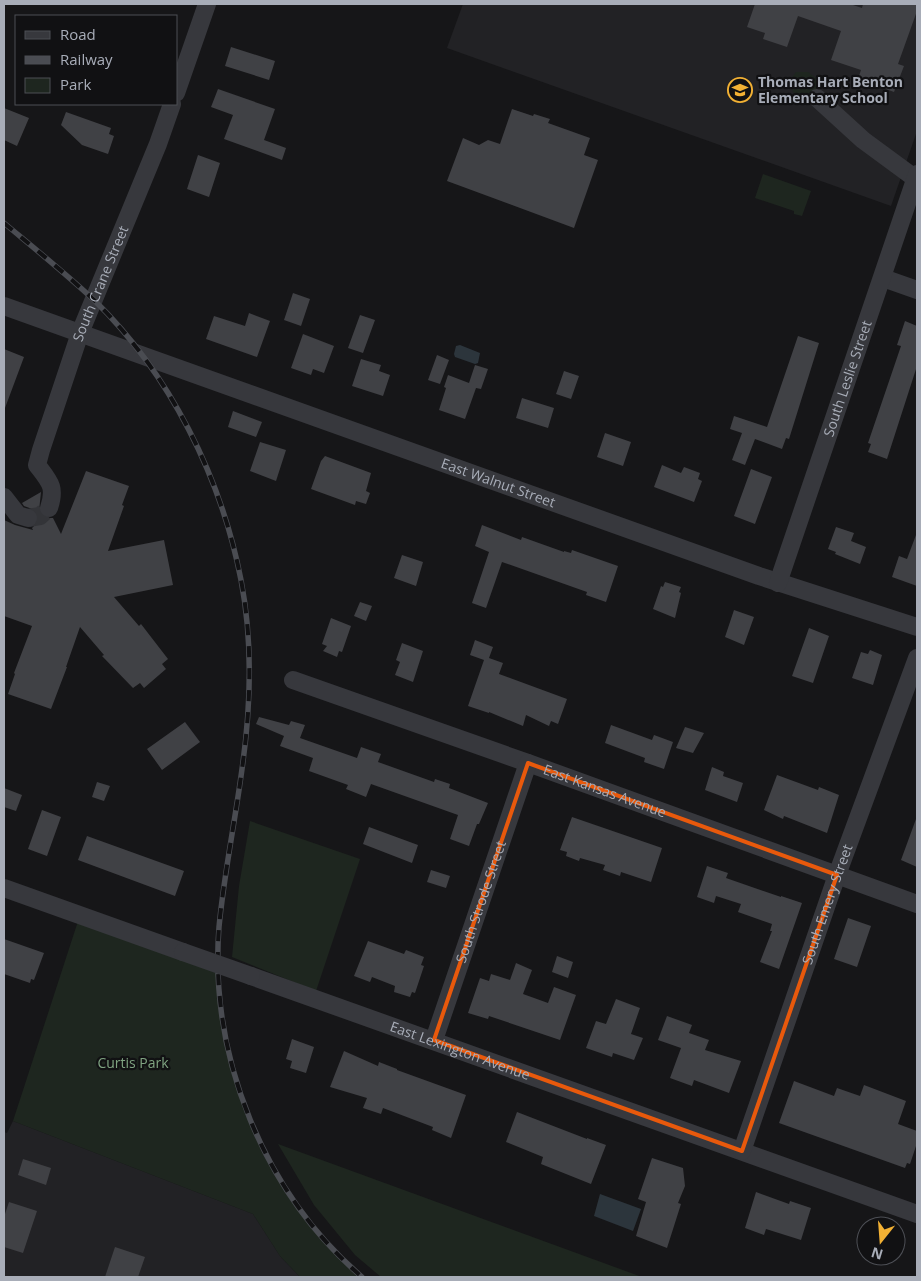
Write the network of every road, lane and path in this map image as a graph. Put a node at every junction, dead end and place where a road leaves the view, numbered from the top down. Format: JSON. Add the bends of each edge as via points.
{"nodes":[{"id":1,"x":207,"y":4,"type":"edge"},
{"id":2,"x":178,"y":86,"type":"edge"},
{"id":3,"x":817,"y":98,"type":"dead end"},
{"id":4,"x":172,"y":105,"type":"edge"},
{"id":5,"x":916,"y":177,"type":"edge"},
{"id":6,"x":883,"y":278,"type":"junction"},
{"id":7,"x":917,"y":290,"type":"edge"},
{"id":8,"x":4,"y":306,"type":"edge"},
{"id":9,"x":80,"y":333,"type":"junction"},
{"id":10,"x":4,"y":497,"type":"edge"},
{"id":11,"x":49,"y":508,"type":"dead end"},
{"id":12,"x":28,"y":518,"type":"dead end"},
{"id":13,"x":778,"y":583,"type":"junction"},
{"id":14,"x":917,"y":627,"type":"edge"},
{"id":15,"x":917,"y":658,"type":"edge"},
{"id":16,"x":293,"y":680,"type":"dead end"},
{"id":17,"x":528,"y":763,"type":"junction"},
{"id":18,"x":837,"y":875,"type":"junction"},
{"id":19,"x":4,"y":888,"type":"edge"},
{"id":20,"x":917,"y":904,"type":"edge"},
{"id":21,"x":434,"y":1040,"type":"junction"},
{"id":22,"x":742,"y":1151,"type":"junction"},
{"id":23,"x":917,"y":1214,"type":"edge"}],
"edges":[{"from":1,"to":2,"type":"street"},
{"from":3,"to":5,"type":"street","via":[[863,140]]},
{"from":4,"to":9,"type":"street","name":"South Crane Street"},
{"from":5,"to":6,"type":"street","name":"South Leslie Street"},
{"from":6,"to":7,"type":"street"},
{"from":6,"to":13,"type":"street","name":"South Leslie Street"},
{"from":8,"to":9,"type":"street","name":"East Walnut Street"},
{"from":9,"to":11,"type":"street","name":"South Crane Street","via":[[36,466],[48,480],[54,495]]},
{"from":9,"to":13,"type":"street","name":"East Walnut Street"},
{"from":10,"to":12,"type":"street","via":[[18,515]]},
{"from":13,"to":14,"type":"street","name":"East Walnut Street"},
{"from":15,"to":18,"type":"street","name":"South Emery Street"},
{"from":16,"to":17,"type":"street","name":"East Kansas Avenue"},
{"from":17,"to":18,"type":"street","name":"East Kansas Avenue"},
{"from":17,"to":21,"type":"street","name":"South Strode Street"},
{"from":18,"to":20,"type":"street","name":"East Kansas Avenue"},
{"from":18,"to":22,"type":"street","name":"South Emery Street"},
{"from":19,"to":21,"type":"street","name":"East Lexington Avenue","bridge":true},
{"from":21,"to":22,"type":"street","name":"East Lexington Avenue"},
{"from":22,"to":23,"type":"street","name":"East Lexington Avenue"}]}
